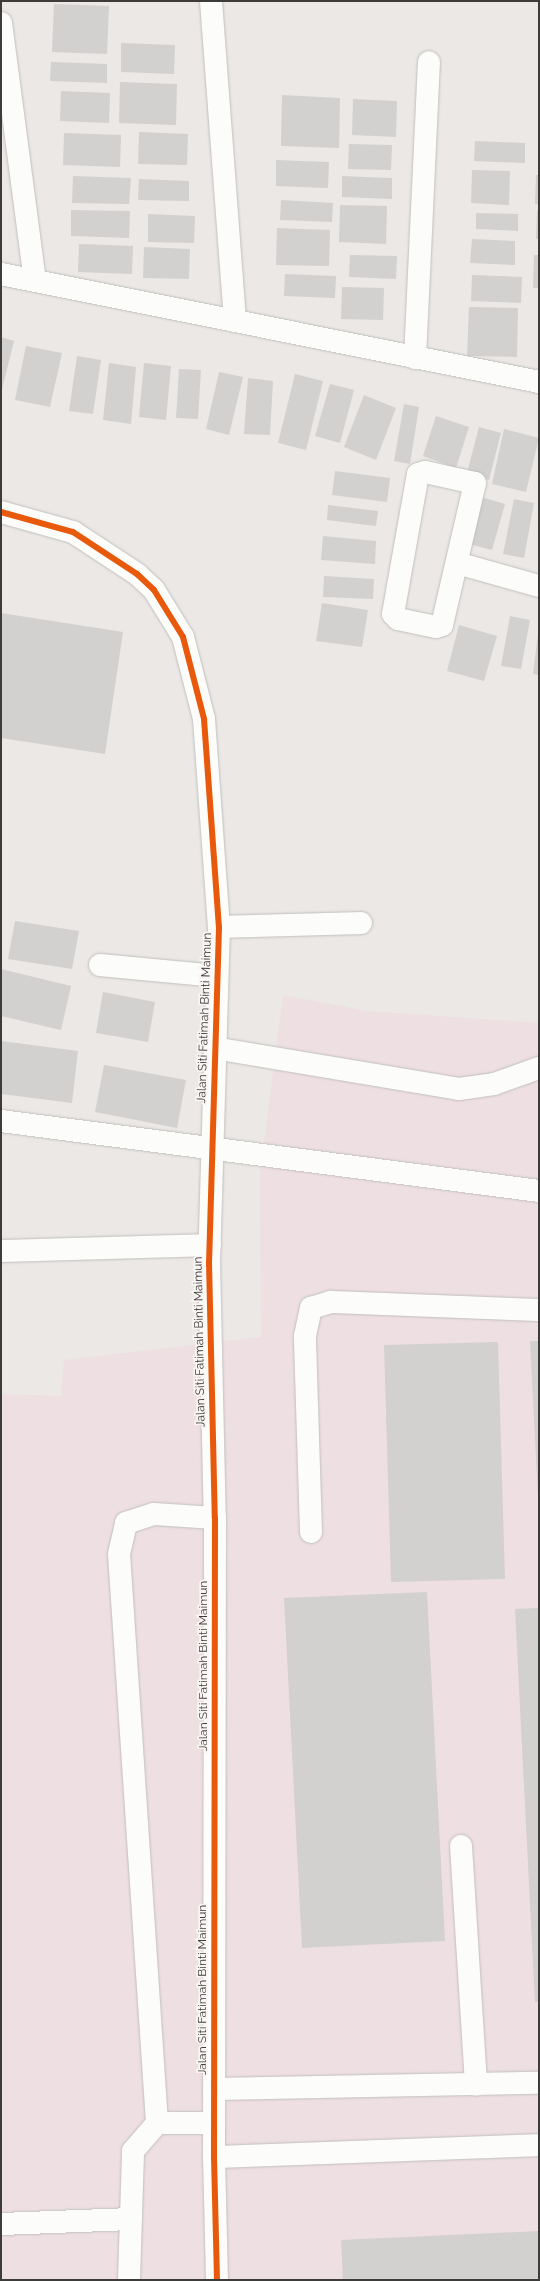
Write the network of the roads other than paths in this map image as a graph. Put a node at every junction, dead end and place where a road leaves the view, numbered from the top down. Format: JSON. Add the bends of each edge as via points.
{"nodes":[{"id":1,"x":211,"y":1,"type":"edge"},
{"id":2,"x":1,"y":23,"type":"edge"},
{"id":3,"x":429,"y":62,"type":"dead end"},
{"id":4,"x":1,"y":274,"type":"edge"},
{"id":5,"x":36,"y":281,"type":"junction"},
{"id":6,"x":235,"y":321,"type":"junction"},
{"id":7,"x":415,"y":358,"type":"junction"},
{"id":8,"x":539,"y":382,"type":"edge"},
{"id":9,"x":1,"y":512,"type":"edge"},
{"id":10,"x":457,"y":563,"type":"junction"},
{"id":11,"x":539,"y":586,"type":"edge"},
{"id":12,"x":360,"y":923,"type":"dead end"},
{"id":13,"x":218,"y":927,"type":"junction"},
{"id":14,"x":100,"y":965,"type":"dead end"},
{"id":15,"x":216,"y":976,"type":"junction"},
{"id":16,"x":214,"y":1048,"type":"junction"},
{"id":17,"x":539,"y":1068,"type":"edge"},
{"id":18,"x":1,"y":1121,"type":"edge"},
{"id":19,"x":213,"y":1148,"type":"junction"},
{"id":20,"x":539,"y":1191,"type":"edge"},
{"id":21,"x":210,"y":1245,"type":"junction"},
{"id":22,"x":1,"y":1251,"type":"edge"},
{"id":23,"x":539,"y":1310,"type":"edge"},
{"id":24,"x":215,"y":1518,"type":"junction"},
{"id":25,"x":311,"y":1532,"type":"dead end"},
{"id":26,"x":461,"y":1846,"type":"dead end"},
{"id":27,"x":539,"y":2083,"type":"edge"},
{"id":28,"x":476,"y":2085,"type":"junction"},
{"id":29,"x":214,"y":2089,"type":"junction"},
{"id":30,"x":158,"y":2123,"type":"junction"},
{"id":31,"x":214,"y":2123,"type":"junction"},
{"id":32,"x":539,"y":2145,"type":"edge"},
{"id":33,"x":214,"y":2157,"type":"junction"},
{"id":34,"x":131,"y":2219,"type":"junction"},
{"id":35,"x":1,"y":2224,"type":"edge"},
{"id":36,"x":129,"y":2280,"type":"edge"},
{"id":37,"x":217,"y":2280,"type":"edge"}],
"edges":[{"from":1,"to":6,"type":"street"},
{"from":2,"to":5,"type":"street"},
{"from":3,"to":7,"type":"street"},
{"from":4,"to":5,"type":"street"},
{"from":5,"to":6,"type":"street"},
{"from":6,"to":7,"type":"street"},
{"from":7,"to":8,"type":"street"},
{"from":9,"to":13,"type":"street","name":"Jalan Siti Fatimah Binti Maimun","via":[[73,532],[104,551],[154,590],[183,637],[204,719]]},
{"from":10,"to":10,"type":"street","via":[[442,625],[398,619],[393,614],[418,474],[425,472],[474,483]]},
{"from":10,"to":11,"type":"street"},
{"from":12,"to":13,"type":"street"},
{"from":13,"to":15,"type":"street","name":"Jalan Siti Fatimah Binti Maimun"},
{"from":14,"to":15,"type":"street"},
{"from":15,"to":16,"type":"street","name":"Jalan Siti Fatimah Binti Maimun"},
{"from":16,"to":17,"type":"street","via":[[459,1089],[494,1084]]},
{"from":16,"to":19,"type":"street","name":"Jalan Siti Fatimah Binti Maimun"},
{"from":18,"to":19,"type":"street"},
{"from":19,"to":20,"type":"street"},
{"from":19,"to":21,"type":"street","name":"Jalan Siti Fatimah Binti Maimun"},
{"from":21,"to":22,"type":"street"},
{"from":21,"to":24,"type":"street","name":"Jalan Siti Fatimah Binti Maimun"},
{"from":23,"to":25,"type":"street","via":[[330,1302],[311,1308],[305,1336]]},
{"from":24,"to":29,"type":"street","name":"Jalan Siti Fatimah Binti Maimun"},
{"from":24,"to":30,"type":"street","via":[[154,1514],[126,1523],[119,1554]]},
{"from":26,"to":28,"type":"street"},
{"from":27,"to":28,"type":"street"},
{"from":28,"to":29,"type":"street"},
{"from":29,"to":31,"type":"street","name":"Jalan Siti Fatimah Binti Maimun"},
{"from":30,"to":31,"type":"street"},
{"from":30,"to":34,"type":"street","via":[[133,2151]]},
{"from":31,"to":33,"type":"street","name":"Jalan Siti Fatimah Binti Maimun"},
{"from":32,"to":33,"type":"street"},
{"from":33,"to":37,"type":"street","name":"Jalan Siti Fatimah Binti Maimun"},
{"from":34,"to":35,"type":"street"},
{"from":34,"to":36,"type":"street"}]}
